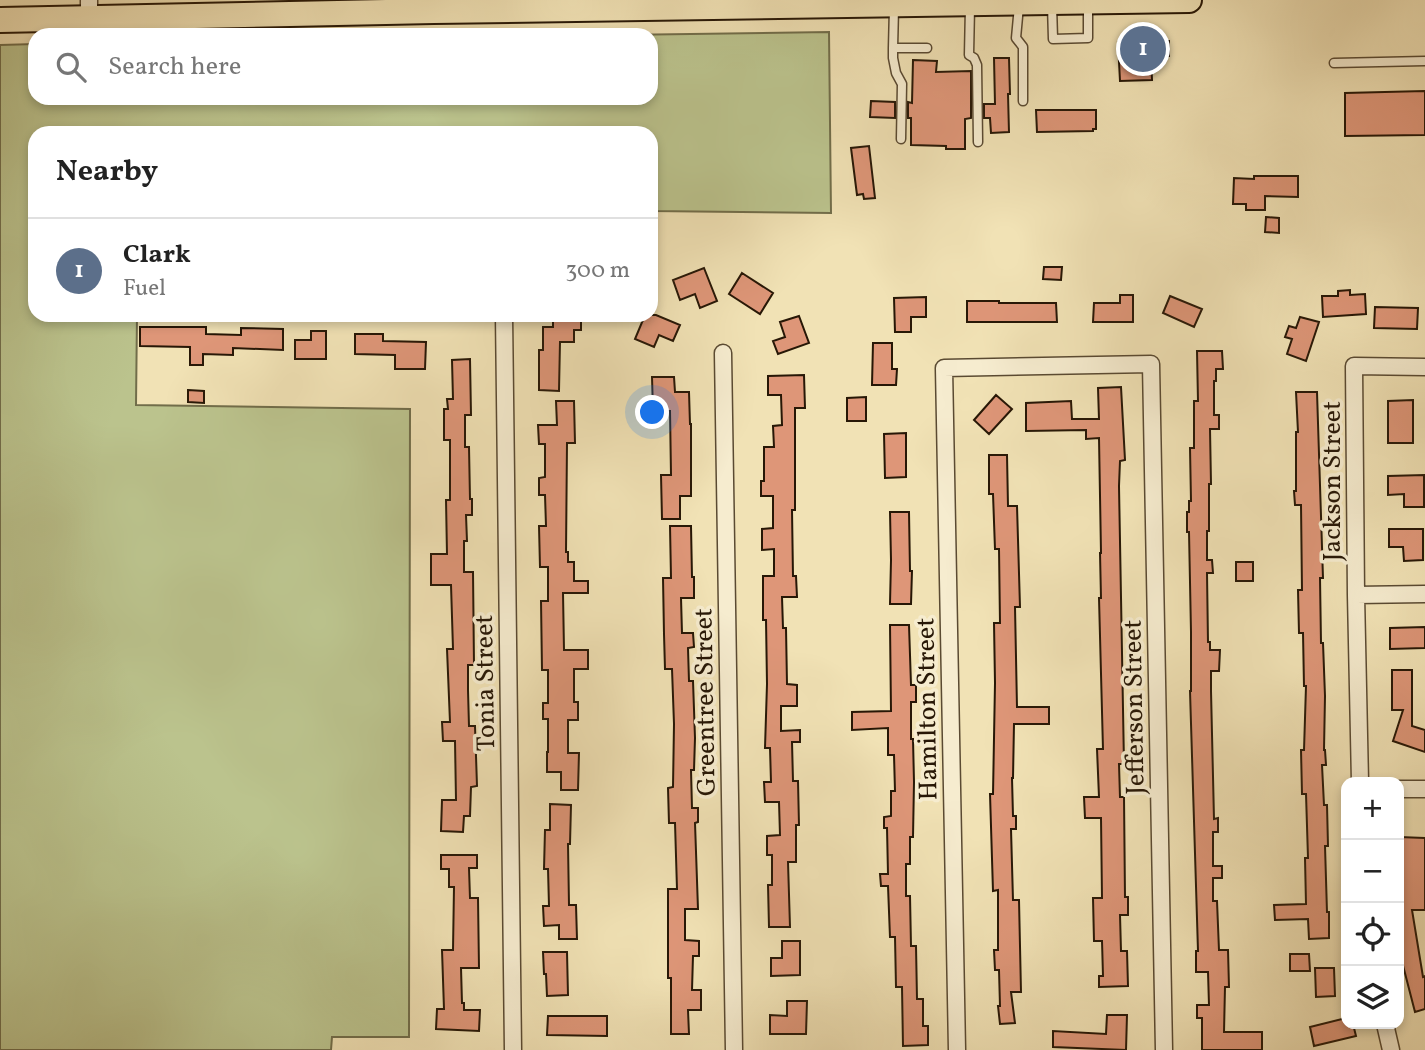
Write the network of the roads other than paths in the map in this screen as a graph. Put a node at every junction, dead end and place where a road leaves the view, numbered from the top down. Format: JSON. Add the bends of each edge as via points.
{"nodes":[{"id":1,"x":1189,"y":0,"type":"edge"},
{"id":2,"x":1052,"y":2,"type":"junction"},
{"id":3,"x":1088,"y":2,"type":"edge"},
{"id":4,"x":762,"y":3,"type":"edge"},
{"id":5,"x":852,"y":3,"type":"edge"},
{"id":6,"x":1020,"y":3,"type":"junction"},
{"id":7,"x":970,"y":4,"type":"junction"},
{"id":8,"x":434,"y":5,"type":"edge"},
{"id":9,"x":894,"y":5,"type":"junction"},
{"id":10,"x":295,"y":7,"type":"edge"},
{"id":11,"x":89,"y":9,"type":"edge"},
{"id":12,"x":0,"y":20,"type":"edge"},
{"id":13,"x":893,"y":48,"type":"junction"},
{"id":14,"x":927,"y":48,"type":"dead end"},
{"id":15,"x":1425,"y":61,"type":"edge"},
{"id":16,"x":1335,"y":63,"type":"dead end"},
{"id":17,"x":1023,"y":101,"type":"dead end"},
{"id":18,"x":901,"y":139,"type":"dead end"},
{"id":19,"x":978,"y":142,"type":"dead end"},
{"id":20,"x":504,"y":322,"type":"edge"},
{"id":21,"x":723,"y":353,"type":"dead end"},
{"id":22,"x":1151,"y":364,"type":"joint"},
{"id":23,"x":1425,"y":368,"type":"edge"},
{"id":24,"x":1425,"y":594,"type":"edge"},
{"id":25,"x":1356,"y":595,"type":"junction"},
{"id":26,"x":1360,"y":777,"type":"edge"},
{"id":27,"x":1404,"y":789,"type":"edge"},
{"id":28,"x":1425,"y":789,"type":"edge"},
{"id":29,"x":1386,"y":1029,"type":"edge"},
{"id":30,"x":513,"y":1050,"type":"edge"},
{"id":31,"x":734,"y":1050,"type":"edge"},
{"id":32,"x":957,"y":1050,"type":"edge"},
{"id":33,"x":1164,"y":1050,"type":"edge"},
{"id":34,"x":1391,"y":1050,"type":"edge"}],
"edges":[{"from":1,"to":3,"type":"main road"},
{"from":2,"to":3,"type":"main road"},
{"from":2,"to":3,"type":"lane","via":[[1053,39],[1088,38]]},
{"from":2,"to":6,"type":"main road"},
{"from":4,"to":5,"type":"main road"},
{"from":4,"to":8,"type":"main road"},
{"from":5,"to":9,"type":"main road"},
{"from":6,"to":7,"type":"main road"},
{"from":6,"to":17,"type":"lane","via":[[1016,38],[1023,47]]},
{"from":7,"to":9,"type":"main road"},
{"from":7,"to":19,"type":"lane","via":[[969,55],[977,65]]},
{"from":8,"to":10,"type":"main road"},
{"from":9,"to":13,"type":"lane"},
{"from":10,"to":11,"type":"main road"},
{"from":11,"to":12,"type":"main road"},
{"from":13,"to":14,"type":"lane"},
{"from":13,"to":18,"type":"lane","via":[[902,84]]},
{"from":15,"to":16,"type":"lane"},
{"from":20,"to":30,"type":"street","name":"Tonia Street"},
{"from":21,"to":31,"type":"street","name":"Greentree Street"},
{"from":22,"to":32,"type":"street","name":"Hamilton Street","via":[[944,368]]},
{"from":22,"to":33,"type":"street","name":"Jefferson Street"},
{"from":23,"to":25,"type":"street","name":"Jackson Street","via":[[1354,366]]},
{"from":24,"to":25,"type":"street","name":"Jackson Street"},
{"from":25,"to":26,"type":"street","name":"Jackson Street"},
{"from":27,"to":28,"type":"street"},
{"from":29,"to":34,"type":"street"}]}
